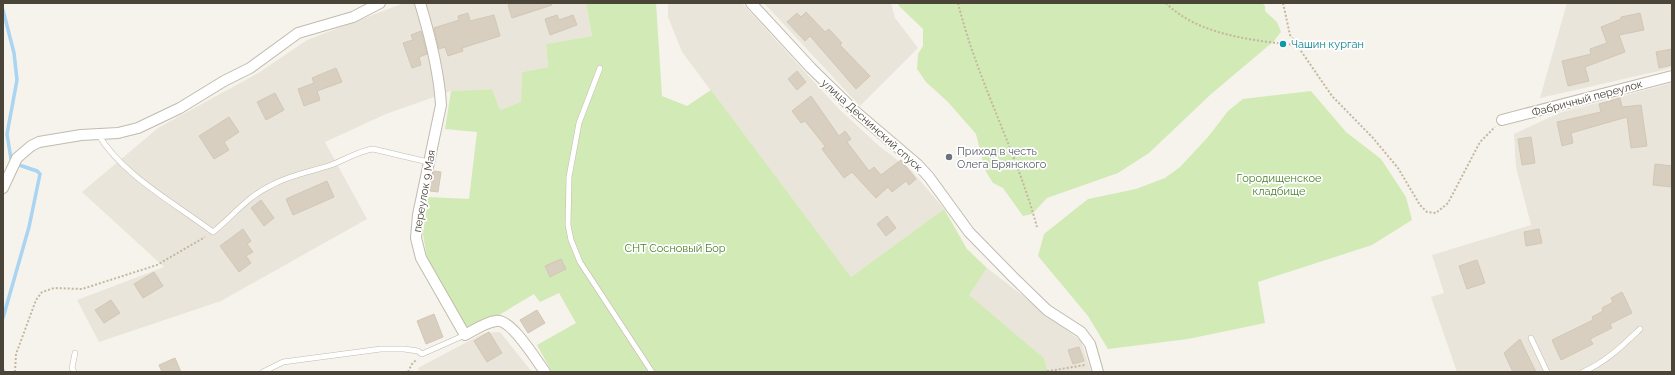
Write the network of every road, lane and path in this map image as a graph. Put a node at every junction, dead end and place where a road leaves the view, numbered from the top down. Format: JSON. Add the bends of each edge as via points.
{"nodes":[{"id":1,"x":380,"y":3,"type":"edge"},
{"id":2,"x":420,"y":3,"type":"edge"},
{"id":3,"x":751,"y":3,"type":"edge"},
{"id":4,"x":958,"y":3,"type":"edge"},
{"id":5,"x":1166,"y":3,"type":"edge"},
{"id":6,"x":1283,"y":3,"type":"edge"},
{"id":7,"x":1298,"y":45,"type":"junction"},
{"id":8,"x":600,"y":68,"type":"dead end"},
{"id":9,"x":1672,"y":76,"type":"edge"},
{"id":10,"x":1502,"y":120,"type":"joint"},
{"id":11,"x":98,"y":133,"type":"junction"},
{"id":12,"x":428,"y":162,"type":"junction"},
{"id":13,"x":3,"y":188,"type":"edge"},
{"id":14,"x":1037,"y":227,"type":"dead end"},
{"id":15,"x":213,"y":232,"type":"junction"},
{"id":16,"x":1640,"y":329,"type":"dead end"},
{"id":17,"x":464,"y":335,"type":"junction"},
{"id":18,"x":1531,"y":338,"type":"dead end"},
{"id":19,"x":75,"y":353,"type":"dead end"},
{"id":20,"x":422,"y":354,"type":"junction"},
{"id":21,"x":1095,"y":362,"type":"junction"},
{"id":22,"x":15,"y":372,"type":"edge"},
{"id":23,"x":74,"y":372,"type":"edge"},
{"id":24,"x":263,"y":372,"type":"edge"},
{"id":25,"x":408,"y":372,"type":"edge"},
{"id":26,"x":545,"y":372,"type":"edge"},
{"id":27,"x":652,"y":372,"type":"edge"},
{"id":28,"x":1043,"y":372,"type":"edge"},
{"id":29,"x":1098,"y":372,"type":"edge"},
{"id":30,"x":1547,"y":372,"type":"edge"},
{"id":31,"x":1583,"y":372,"type":"edge"}],
"edges":[{"from":1,"to":11,"type":"street","via":[[353,17],[298,33],[250,68],[180,108],[138,128],[118,134]]},
{"from":2,"to":12,"type":"street","name":"переулок 9 Мая","via":[[440,86],[441,105]]},
{"from":3,"to":21,"type":"street","name":"улица Деснинский спуск","via":[[856,112],[917,164],[969,232],[1013,277],[1047,310],[1081,332],[1090,344]]},
{"from":4,"to":14,"type":"path"},
{"from":5,"to":7,"type":"path","via":[[1175,12],[1193,22],[1230,35],[1256,41]]},
{"from":6,"to":7,"type":"path","via":[[1290,35]]},
{"from":7,"to":10,"type":"path","via":[[1332,96],[1398,168],[1427,212],[1436,213],[1448,203],[1480,142]]},
{"from":8,"to":27,"type":"lane","via":[[579,123],[569,177],[568,224],[580,262]]},
{"from":9,"to":10,"type":"street","name":"Фабричный переулок"},
{"from":11,"to":13,"type":"street","via":[[39,142],[31,146],[17,158]]},
{"from":11,"to":15,"type":"lane","via":[[106,148],[117,159]]},
{"from":12,"to":15,"type":"lane","via":[[374,149],[366,150],[329,166],[288,177],[268,186],[242,205]]},
{"from":12,"to":17,"type":"street","name":"переулок 9 Мая","via":[[416,238],[421,258]]},
{"from":15,"to":22,"type":"path","via":[[157,265],[82,289],[54,288],[42,292],[36,300],[16,354]]},
{"from":16,"to":31,"type":"lane","via":[[1615,353]]},
{"from":17,"to":20,"type":"lane"},
{"from":17,"to":26,"type":"street","via":[[497,320],[504,322],[512,328]]},
{"from":18,"to":30,"type":"lane"},
{"from":19,"to":23,"type":"lane","via":[[72,368]]},
{"from":20,"to":24,"type":"lane","via":[[404,349],[381,349],[283,362]]},
{"from":20,"to":25,"type":"path"},
{"from":21,"to":28,"type":"path"},
{"from":21,"to":29,"type":"street","name":"улица Деснинский спуск"}]}
